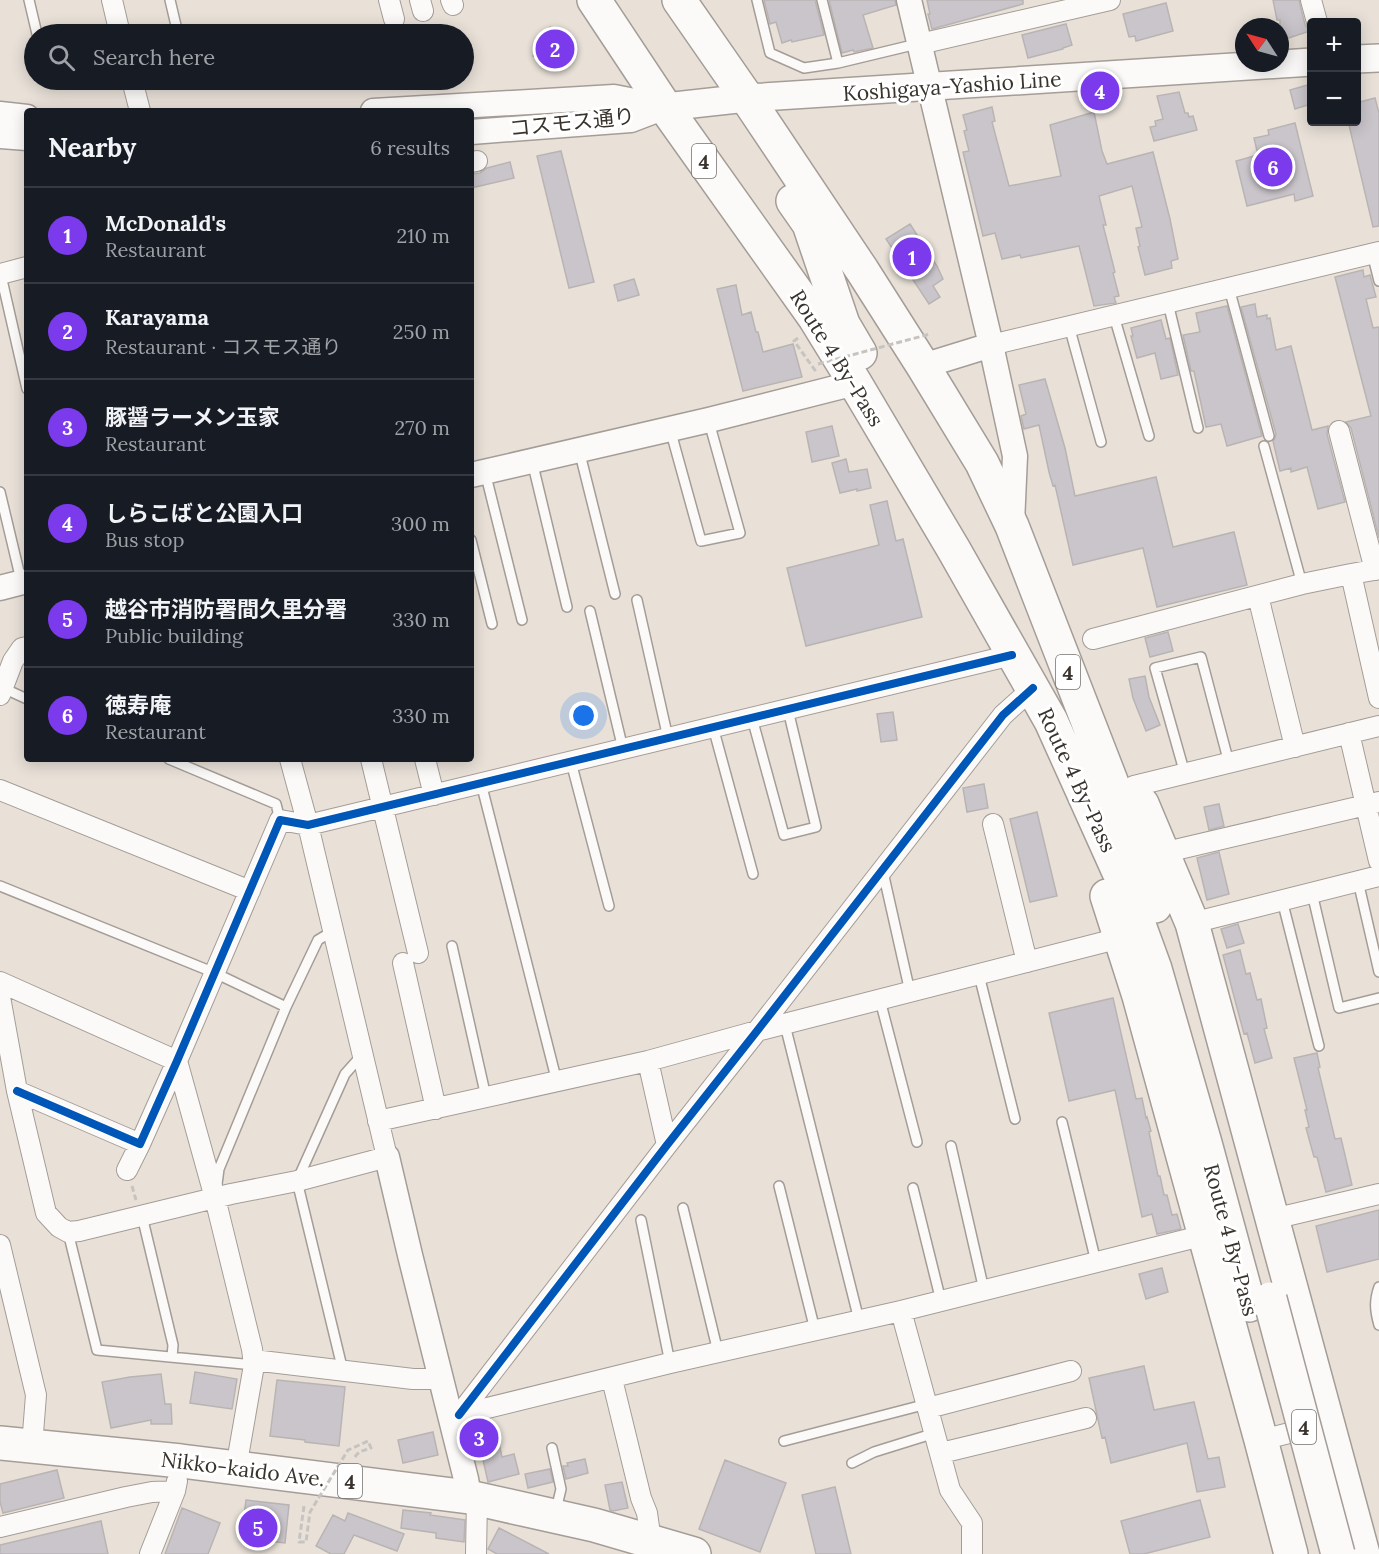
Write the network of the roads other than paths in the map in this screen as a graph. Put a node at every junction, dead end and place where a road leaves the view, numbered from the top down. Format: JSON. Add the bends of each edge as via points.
{"nodes":[{"id":1,"x":29,"y":0,"type":"edge"},
{"id":2,"x":112,"y":0,"type":"edge"},
{"id":3,"x":170,"y":0,"type":"edge"},
{"id":4,"x":594,"y":0,"type":"edge"},
{"id":5,"x":679,"y":0,"type":"edge"},
{"id":6,"x":757,"y":0,"type":"edge"},
{"id":7,"x":822,"y":0,"type":"edge"},
{"id":8,"x":909,"y":0,"type":"edge"},
{"id":9,"x":1311,"y":0,"type":"edge"},
{"id":10,"x":1100,"y":1,"type":"edge"},
{"id":11,"x":1316,"y":18,"type":"edge"},
{"id":12,"x":35,"y":24,"type":"edge"},
{"id":13,"x":118,"y":24,"type":"edge"},
{"id":14,"x":176,"y":24,"type":"edge"},
{"id":15,"x":920,"y":44,"type":"junction"},
{"id":16,"x":1379,"y":57,"type":"edge"},
{"id":17,"x":1361,"y":59,"type":"edge"},
{"id":18,"x":1307,"y":62,"type":"edge"},
{"id":19,"x":838,"y":63,"type":"junction"},
{"id":20,"x":930,"y":88,"type":"junction"},
{"id":21,"x":135,"y":90,"type":"edge"},
{"id":22,"x":747,"y":98,"type":"junction"},
{"id":23,"x":665,"y":107,"type":"junction"},
{"id":24,"x":139,"y":108,"type":"edge"},
{"id":25,"x":413,"y":108,"type":"edge"},
{"id":26,"x":0,"y":114,"type":"edge"},
{"id":27,"x":24,"y":117,"type":"edge"},
{"id":28,"x":474,"y":132,"type":"edge"},
{"id":29,"x":0,"y":136,"type":"edge"},
{"id":30,"x":24,"y":138,"type":"edge"},
{"id":31,"x":1376,"y":253,"type":"edge"},
{"id":32,"x":24,"y":268,"type":"edge"},
{"id":33,"x":0,"y":272,"type":"edge"},
{"id":34,"x":1379,"y":281,"type":"edge"},
{"id":35,"x":1229,"y":288,"type":"junction"},
{"id":36,"x":1168,"y":303,"type":"junction"},
{"id":37,"x":1114,"y":316,"type":"junction"},
{"id":38,"x":1069,"y":326,"type":"junction"},
{"id":39,"x":991,"y":345,"type":"junction"},
{"id":40,"x":923,"y":366,"type":"junction"},
{"id":41,"x":24,"y":376,"type":"edge"},
{"id":42,"x":855,"y":382,"type":"junction"},
{"id":43,"x":709,"y":420,"type":"junction"},
{"id":44,"x":1198,"y":428,"type":"dead end"},
{"id":45,"x":670,"y":429,"type":"junction"},
{"id":46,"x":1339,"y":431,"type":"dead end"},
{"id":47,"x":1149,"y":436,"type":"dead end"},
{"id":48,"x":1269,"y":436,"type":"dead end"},
{"id":49,"x":1101,"y":442,"type":"dead end"},
{"id":50,"x":1264,"y":446,"type":"dead end"},
{"id":51,"x":579,"y":450,"type":"junction"},
{"id":52,"x":532,"y":461,"type":"junction"},
{"id":53,"x":478,"y":474,"type":"edge"},
{"id":54,"x":0,"y":492,"type":"edge"},
{"id":55,"x":932,"y":513,"type":"junction"},
{"id":56,"x":1012,"y":526,"type":"junction"},
{"id":57,"x":474,"y":552,"type":"edge"},
{"id":58,"x":1377,"y":570,"type":"edge"},
{"id":59,"x":1352,"y":574,"type":"junction"},
{"id":60,"x":16,"y":584,"type":"edge"},
{"id":61,"x":1302,"y":584,"type":"junction"},
{"id":62,"x":615,"y":594,"type":"dead end"},
{"id":63,"x":1258,"y":596,"type":"junction"},
{"id":64,"x":637,"y":600,"type":"dead end"},
{"id":65,"x":567,"y":607,"type":"dead end"},
{"id":66,"x":590,"y":611,"type":"dead end"},
{"id":67,"x":522,"y":620,"type":"dead end"},
{"id":68,"x":492,"y":624,"type":"dead end"},
{"id":69,"x":1093,"y":639,"type":"dead end"},
{"id":70,"x":24,"y":647,"type":"edge"},
{"id":71,"x":0,"y":652,"type":"edge"},
{"id":72,"x":1012,"y":655,"type":"junction"},
{"id":73,"x":1062,"y":655,"type":"junction"},
{"id":74,"x":1033,"y":688,"type":"junction"},
{"id":75,"x":1,"y":692,"type":"edge"},
{"id":76,"x":24,"y":698,"type":"edge"},
{"id":77,"x":1379,"y":698,"type":"edge"},
{"id":78,"x":788,"y":710,"type":"junction"},
{"id":79,"x":752,"y":718,"type":"junction"},
{"id":80,"x":1051,"y":721,"type":"junction"},
{"id":81,"x":1379,"y":726,"type":"edge"},
{"id":82,"x":713,"y":727,"type":"junction"},
{"id":83,"x":1349,"y":733,"type":"junction"},
{"id":84,"x":668,"y":738,"type":"junction"},
{"id":85,"x":1294,"y":747,"type":"junction"},
{"id":86,"x":623,"y":749,"type":"junction"},
{"id":87,"x":176,"y":762,"type":"edge"},
{"id":88,"x":291,"y":762,"type":"edge"},
{"id":89,"x":372,"y":762,"type":"edge"},
{"id":90,"x":426,"y":762,"type":"edge"},
{"id":91,"x":572,"y":762,"type":"junction"},
{"id":92,"x":1229,"y":763,"type":"junction"},
{"id":93,"x":1185,"y":774,"type":"junction"},
{"id":94,"x":481,"y":783,"type":"junction"},
{"id":95,"x":1134,"y":786,"type":"junction"},
{"id":96,"x":0,"y":790,"type":"edge"},
{"id":97,"x":434,"y":795,"type":"junction"},
{"id":98,"x":1372,"y":803,"type":"edge"},
{"id":99,"x":384,"y":807,"type":"junction"},
{"id":100,"x":280,"y":820,"type":"junction"},
{"id":101,"x":993,"y":824,"type":"dead end"},
{"id":102,"x":308,"y":825,"type":"junction"},
{"id":103,"x":1162,"y":853,"type":"junction"},
{"id":104,"x":1379,"y":861,"type":"edge"},
{"id":105,"x":882,"y":870,"type":"junction"},
{"id":106,"x":753,"y":874,"type":"dead end"},
{"id":107,"x":1379,"y":876,"type":"edge"},
{"id":108,"x":1358,"y":881,"type":"junction"},
{"id":109,"x":0,"y":886,"type":"edge"},
{"id":110,"x":250,"y":891,"type":"junction"},
{"id":111,"x":1312,"y":893,"type":"junction"},
{"id":112,"x":1282,"y":900,"type":"junction"},
{"id":113,"x":609,"y":906,"type":"dead end"},
{"id":114,"x":1192,"y":923,"type":"junction"},
{"id":115,"x":333,"y":931,"type":"junction"},
{"id":116,"x":1120,"y":939,"type":"junction"},
{"id":117,"x":452,"y":946,"type":"dead end"},
{"id":118,"x":1027,"y":962,"type":"junction"},
{"id":119,"x":1379,"y":972,"type":"edge"},
{"id":120,"x":215,"y":974,"type":"junction"},
{"id":121,"x":980,"y":975,"type":"junction"},
{"id":122,"x":0,"y":982,"type":"edge"},
{"id":123,"x":910,"y":992,"type":"junction"},
{"id":124,"x":0,"y":997,"type":"edge"},
{"id":125,"x":1379,"y":998,"type":"edge"},
{"id":126,"x":880,"y":1000,"type":"junction"},
{"id":127,"x":286,"y":1007,"type":"junction"},
{"id":128,"x":784,"y":1025,"type":"junction"},
{"id":129,"x":757,"y":1031,"type":"junction"},
{"id":130,"x":1319,"y":1046,"type":"dead end"},
{"id":131,"x":362,"y":1055,"type":"junction"},
{"id":132,"x":177,"y":1061,"type":"junction"},
{"id":133,"x":648,"y":1061,"type":"junction"},
{"id":134,"x":557,"y":1082,"type":"junction"},
{"id":135,"x":17,"y":1090,"type":"junction"},
{"id":136,"x":486,"y":1097,"type":"junction"},
{"id":137,"x":436,"y":1108,"type":"junction"},
{"id":138,"x":1015,"y":1119,"type":"dead end"},
{"id":139,"x":378,"y":1121,"type":"junction"},
{"id":140,"x":1062,"y":1122,"type":"dead end"},
{"id":141,"x":917,"y":1142,"type":"dead end"},
{"id":142,"x":140,"y":1144,"type":"junction"},
{"id":143,"x":667,"y":1145,"type":"junction"},
{"id":144,"x":951,"y":1146,"type":"dead end"},
{"id":145,"x":387,"y":1157,"type":"junction"},
{"id":146,"x":127,"y":1170,"type":"road end"},
{"id":147,"x":297,"y":1181,"type":"junction"},
{"id":148,"x":779,"y":1186,"type":"dead end"},
{"id":149,"x":913,"y":1188,"type":"dead end"},
{"id":150,"x":1379,"y":1194,"type":"edge"},
{"id":151,"x":215,"y":1198,"type":"junction"},
{"id":152,"x":683,"y":1209,"type":"dead end"},
{"id":153,"x":142,"y":1216,"type":"junction"},
{"id":154,"x":1273,"y":1219,"type":"junction"},
{"id":155,"x":641,"y":1220,"type":"dead end"},
{"id":156,"x":68,"y":1232,"type":"junction"},
{"id":157,"x":1204,"y":1235,"type":"junction"},
{"id":158,"x":0,"y":1245,"type":"edge"},
{"id":159,"x":1096,"y":1262,"type":"junction"},
{"id":160,"x":1379,"y":1287,"type":"edge"},
{"id":161,"x":984,"y":1290,"type":"junction"},
{"id":162,"x":941,"y":1301,"type":"junction"},
{"id":163,"x":1259,"y":1302,"type":"junction"},
{"id":164,"x":901,"y":1311,"type":"junction"},
{"id":165,"x":859,"y":1320,"type":"junction"},
{"id":166,"x":1379,"y":1325,"type":"edge"},
{"id":167,"x":815,"y":1329,"type":"junction"},
{"id":168,"x":718,"y":1352,"type":"junction"},
{"id":169,"x":172,"y":1357,"type":"junction"},
{"id":170,"x":253,"y":1363,"type":"junction"},
{"id":171,"x":670,"y":1364,"type":"junction"},
{"id":172,"x":343,"y":1371,"type":"junction"},
{"id":173,"x":1071,"y":1371,"type":"dead end"},
{"id":174,"x":612,"y":1378,"type":"junction"},
{"id":175,"x":441,"y":1379,"type":"junction"},
{"id":176,"x":928,"y":1406,"type":"junction"},
{"id":177,"x":455,"y":1416,"type":"junction"},
{"id":178,"x":1086,"y":1418,"type":"dead end"},
{"id":179,"x":1328,"y":1424,"type":"junction"},
{"id":180,"x":935,"y":1433,"type":"junction"},
{"id":181,"x":1261,"y":1440,"type":"junction"},
{"id":182,"x":784,"y":1441,"type":"dead end"},
{"id":183,"x":0,"y":1443,"type":"edge"},
{"id":184,"x":32,"y":1446,"type":"junction"},
{"id":185,"x":552,"y":1449,"type":"dead end"},
{"id":186,"x":941,"y":1453,"type":"junction"},
{"id":187,"x":852,"y":1463,"type":"dead end"},
{"id":188,"x":236,"y":1468,"type":"junction"},
{"id":189,"x":178,"y":1476,"type":"junction"},
{"id":190,"x":473,"y":1498,"type":"junction"},
{"id":191,"x":555,"y":1515,"type":"junction"},
{"id":192,"x":0,"y":1527,"type":"edge"},
{"id":193,"x":651,"y":1547,"type":"edge"},
{"id":194,"x":150,"y":1554,"type":"edge"},
{"id":195,"x":477,"y":1554,"type":"edge"},
{"id":196,"x":694,"y":1554,"type":"edge"},
{"id":197,"x":972,"y":1554,"type":"edge"},
{"id":198,"x":1291,"y":1554,"type":"edge"},
{"id":199,"x":1315,"y":1554,"type":"edge"},
{"id":200,"x":1338,"y":1554,"type":"edge"},
{"id":201,"x":1363,"y":1554,"type":"edge"}],
"edges":[{"from":1,"to":12,"type":"lane"},
{"from":2,"to":13,"type":"street"},
{"from":3,"to":14,"type":"lane"},
{"from":4,"to":23,"type":"highway","name":"Route 4 By-Pass","number":"4"},
{"from":5,"to":22,"type":"highway","name":"Route 4 By-Pass","number":"4"},
{"from":6,"to":19,"type":"lane","via":[[770,53],[804,68]]},
{"from":7,"to":19,"type":"lane"},
{"from":8,"to":15,"type":"street"},
{"from":9,"to":11,"type":"street"},
{"from":10,"to":15,"type":"street","via":[[1044,11]]},
{"from":15,"to":19,"type":"lane"},
{"from":15,"to":20,"type":"street"},
{"from":16,"to":17,"type":"main road"},
{"from":18,"to":20,"type":"main road","name":"Koshigaya-Yashio Line"},
{"from":20,"to":22,"type":"main road","name":"Koshigaya-Yashio Line"},
{"from":20,"to":39,"type":"street"},
{"from":21,"to":24,"type":"street"},
{"from":22,"to":23,"type":"main road","name":"Koshigaya-Yashio Line"},
{"from":22,"to":40,"type":"highway","name":"Route 4 By-Pass","number":"4"},
{"from":22,"to":55,"type":"highway","via":[[748,126],[808,224],[843,324],[923,467]]},
{"from":23,"to":25,"type":"street","name":"コスモス通り","via":[[614,97]]},
{"from":23,"to":28,"type":"street","name":"コスモス通り","via":[[631,120]]},
{"from":23,"to":42,"type":"highway","name":"Route 4 By-Pass","number":"4"},
{"from":26,"to":27,"type":"street"},
{"from":29,"to":30,"type":"street"},
{"from":31,"to":34,"type":"lane"},
{"from":31,"to":35,"type":"street"},
{"from":32,"to":33,"type":"street"},
{"from":33,"to":41,"type":"lane"},
{"from":35,"to":36,"type":"street"},
{"from":35,"to":48,"type":"lane"},
{"from":36,"to":37,"type":"street"},
{"from":36,"to":44,"type":"lane"},
{"from":37,"to":38,"type":"street"},
{"from":37,"to":47,"type":"lane"},
{"from":38,"to":39,"type":"street"},
{"from":38,"to":49,"type":"lane"},
{"from":39,"to":40,"type":"street"},
{"from":39,"to":56,"type":"street","via":[[1015,456]]},
{"from":40,"to":56,"type":"highway","name":"Route 4 By-Pass","number":"4","via":[[982,463]]},
{"from":42,"to":43,"type":"street"},
{"from":42,"to":55,"type":"highway","name":"Route 4 By-Pass","number":"4"},
{"from":43,"to":45,"type":"street"},
{"from":43,"to":45,"type":"lane","via":[[740,533],[701,541]]},
{"from":45,"to":51,"type":"street"},
{"from":46,"to":58,"type":"street"},
{"from":50,"to":61,"type":"lane"},
{"from":51,"to":52,"type":"street"},
{"from":51,"to":62,"type":"lane"},
{"from":52,"to":53,"type":"street"},
{"from":52,"to":65,"type":"lane"},
{"from":53,"to":67,"type":"lane"},
{"from":54,"to":60,"type":"lane"},
{"from":55,"to":72,"type":"highway","name":"Route 4 By-Pass","number":"4"},
{"from":56,"to":73,"type":"highway","name":"Route 4 By-Pass","number":"4"},
{"from":57,"to":68,"type":"lane"},
{"from":58,"to":59,"type":"street"},
{"from":59,"to":61,"type":"street"},
{"from":59,"to":77,"type":"street"},
{"from":61,"to":63,"type":"street"},
{"from":63,"to":69,"type":"street"},
{"from":63,"to":85,"type":"street"},
{"from":64,"to":84,"type":"lane"},
{"from":66,"to":86,"type":"lane"},
{"from":70,"to":71,"type":"street"},
{"from":70,"to":75,"type":"street"},
{"from":72,"to":74,"type":"highway","name":"Route 4 By-Pass","number":"4"},
{"from":72,"to":78,"type":"street"},
{"from":73,"to":95,"type":"highway","via":[[1083,684]]},
{"from":73,"to":163,"type":"highway","name":"Route 4 By-Pass","number":"4","via":[[1176,964]]},
{"from":74,"to":80,"type":"highway","name":"Route 4 By-Pass","number":"4"},
{"from":74,"to":105,"type":"street","via":[[1003,715]]},
{"from":75,"to":76,"type":"lane"},
{"from":78,"to":79,"type":"street"},
{"from":78,"to":79,"type":"lane","via":[[816,827],[783,835]]},
{"from":79,"to":82,"type":"street"},
{"from":80,"to":116,"type":"highway","via":[[1059,771],[1104,885]]},
{"from":80,"to":163,"type":"highway","name":"Route 4 By-Pass","number":"4","via":[[1123,881],[1155,969],[1205,1143]]},
{"from":81,"to":83,"type":"street"},
{"from":82,"to":84,"type":"street"},
{"from":82,"to":106,"type":"lane"},
{"from":83,"to":85,"type":"street"},
{"from":83,"to":98,"type":"street"},
{"from":84,"to":86,"type":"street"},
{"from":85,"to":92,"type":"street"},
{"from":86,"to":91,"type":"street"},
{"from":87,"to":100,"type":"lane","via":[[274,804]]},
{"from":88,"to":102,"type":"street"},
{"from":89,"to":99,"type":"street"},
{"from":90,"to":97,"type":"street"},
{"from":91,"to":94,"type":"street"},
{"from":91,"to":113,"type":"lane"},
{"from":92,"to":93,"type":"street"},
{"from":92,"to":93,"type":"lane","via":[[1201,657],[1155,668]]},
{"from":93,"to":95,"type":"street"},
{"from":94,"to":97,"type":"street"},
{"from":94,"to":134,"type":"lane"},
{"from":95,"to":103,"type":"highway"},
{"from":96,"to":110,"type":"street"},
{"from":97,"to":99,"type":"street"},
{"from":98,"to":103,"type":"street"},
{"from":98,"to":104,"type":"street"},
{"from":99,"to":102,"type":"street"},
{"from":99,"to":137,"type":"street"},
{"from":100,"to":102,"type":"street"},
{"from":100,"to":110,"type":"street"},
{"from":101,"to":118,"type":"street"},
{"from":102,"to":115,"type":"street"},
{"from":103,"to":114,"type":"highway"},
{"from":105,"to":123,"type":"lane"},
{"from":105,"to":129,"type":"street"},
{"from":107,"to":108,"type":"street"},
{"from":108,"to":111,"type":"street"},
{"from":108,"to":119,"type":"lane"},
{"from":109,"to":120,"type":"lane"},
{"from":110,"to":120,"type":"street"},
{"from":111,"to":112,"type":"street"},
{"from":111,"to":125,"type":"lane","via":[[1340,1008]]},
{"from":112,"to":114,"type":"street"},
{"from":112,"to":130,"type":"lane"},
{"from":114,"to":154,"type":"highway"},
{"from":115,"to":127,"type":"lane","via":[[318,940]]},
{"from":115,"to":131,"type":"street"},
{"from":116,"to":118,"type":"street"},
{"from":116,"to":157,"type":"highway"},
{"from":117,"to":136,"type":"lane"},
{"from":118,"to":121,"type":"street"},
{"from":120,"to":127,"type":"lane"},
{"from":120,"to":132,"type":"street"},
{"from":121,"to":123,"type":"street"},
{"from":121,"to":138,"type":"lane"},
{"from":122,"to":132,"type":"street"},
{"from":123,"to":126,"type":"street"},
{"from":124,"to":135,"type":"street"},
{"from":126,"to":128,"type":"street"},
{"from":126,"to":141,"type":"lane"},
{"from":127,"to":151,"type":"lane","via":[[219,1169]]},
{"from":128,"to":129,"type":"street"},
{"from":128,"to":165,"type":"lane"},
{"from":129,"to":133,"type":"street"},
{"from":129,"to":143,"type":"street"},
{"from":131,"to":139,"type":"street"},
{"from":131,"to":147,"type":"lane","via":[[345,1074]]},
{"from":132,"to":142,"type":"street"},
{"from":132,"to":151,"type":"street"},
{"from":133,"to":134,"type":"street"},
{"from":133,"to":143,"type":"street"},
{"from":134,"to":136,"type":"street"},
{"from":135,"to":142,"type":"street"},
{"from":135,"to":156,"type":"street","via":[[46,1213]]},
{"from":136,"to":137,"type":"street"},
{"from":137,"to":139,"type":"street"},
{"from":139,"to":145,"type":"street"},
{"from":140,"to":159,"type":"lane"},
{"from":142,"to":146,"type":"street"},
{"from":143,"to":177,"type":"street"},
{"from":144,"to":161,"type":"lane"},
{"from":145,"to":147,"type":"street"},
{"from":145,"to":175,"type":"street"},
{"from":147,"to":151,"type":"street"},
{"from":147,"to":172,"type":"lane"},
{"from":148,"to":167,"type":"lane"},
{"from":149,"to":162,"type":"lane"},
{"from":150,"to":154,"type":"street"},
{"from":151,"to":153,"type":"street"},
{"from":151,"to":170,"type":"street"},
{"from":152,"to":168,"type":"lane"},
{"from":153,"to":156,"type":"street"},
{"from":153,"to":169,"type":"lane","via":[[173,1345]]},
{"from":154,"to":179,"type":"highway"},
{"from":155,"to":171,"type":"lane"},
{"from":156,"to":169,"type":"lane","via":[[98,1350]]},
{"from":157,"to":159,"type":"street"},
{"from":157,"to":181,"type":"highway"},
{"from":158,"to":184,"type":"street","via":[[36,1395]]},
{"from":159,"to":161,"type":"street"},
{"from":160,"to":166,"type":"lane","via":[[1375,1309]]},
{"from":161,"to":162,"type":"street"},
{"from":162,"to":164,"type":"street"},
{"from":163,"to":199,"type":"highway","name":"Route 4 By-Pass","number":"4"},
{"from":163,"to":200,"type":"highway","name":"Route 4 By-Pass","number":"4","bridge":true},
{"from":164,"to":165,"type":"street"},
{"from":164,"to":176,"type":"street"},
{"from":165,"to":167,"type":"street"},
{"from":167,"to":168,"type":"street"},
{"from":168,"to":171,"type":"street"},
{"from":169,"to":170,"type":"lane"},
{"from":170,"to":172,"type":"street"},
{"from":170,"to":188,"type":"street"},
{"from":171,"to":174,"type":"street"},
{"from":172,"to":175,"type":"street"},
{"from":173,"to":176,"type":"street"},
{"from":174,"to":177,"type":"street"},
{"from":174,"to":193,"type":"street","via":[[647,1513]]},
{"from":175,"to":177,"type":"street"},
{"from":176,"to":180,"type":"street"},
{"from":176,"to":182,"type":"lane"},
{"from":177,"to":190,"type":"street"},
{"from":178,"to":186,"type":"street"},
{"from":179,"to":181,"type":"street"},
{"from":179,"to":201,"type":"highway"},
{"from":180,"to":186,"type":"street"},
{"from":180,"to":187,"type":"lane"},
{"from":181,"to":198,"type":"highway"},
{"from":183,"to":184,"type":"highway","name":"Nikko-kaido Ave.","number":"4"},
{"from":184,"to":189,"type":"highway","name":"Nikko-kaido Ave.","number":"4"},
{"from":185,"to":191,"type":"lane","via":[[561,1489]]},
{"from":186,"to":197,"type":"street","via":[[950,1490],[972,1523]]},
{"from":188,"to":189,"type":"highway","name":"Nikko-kaido Ave.","number":"4"},
{"from":188,"to":190,"type":"highway","name":"Nikko-kaido Ave.","number":"4"},
{"from":189,"to":192,"type":"street","via":[[152,1492]]},
{"from":189,"to":194,"type":"street"},
{"from":190,"to":191,"type":"highway","name":"Nikko-kaido Ave.","number":"4"},
{"from":190,"to":195,"type":"street"},
{"from":191,"to":193,"type":"highway","name":"Nikko-kaido Ave.","number":"4"},
{"from":193,"to":196,"type":"highway","name":"Nikko-kaido Ave.","number":"4"}]}
